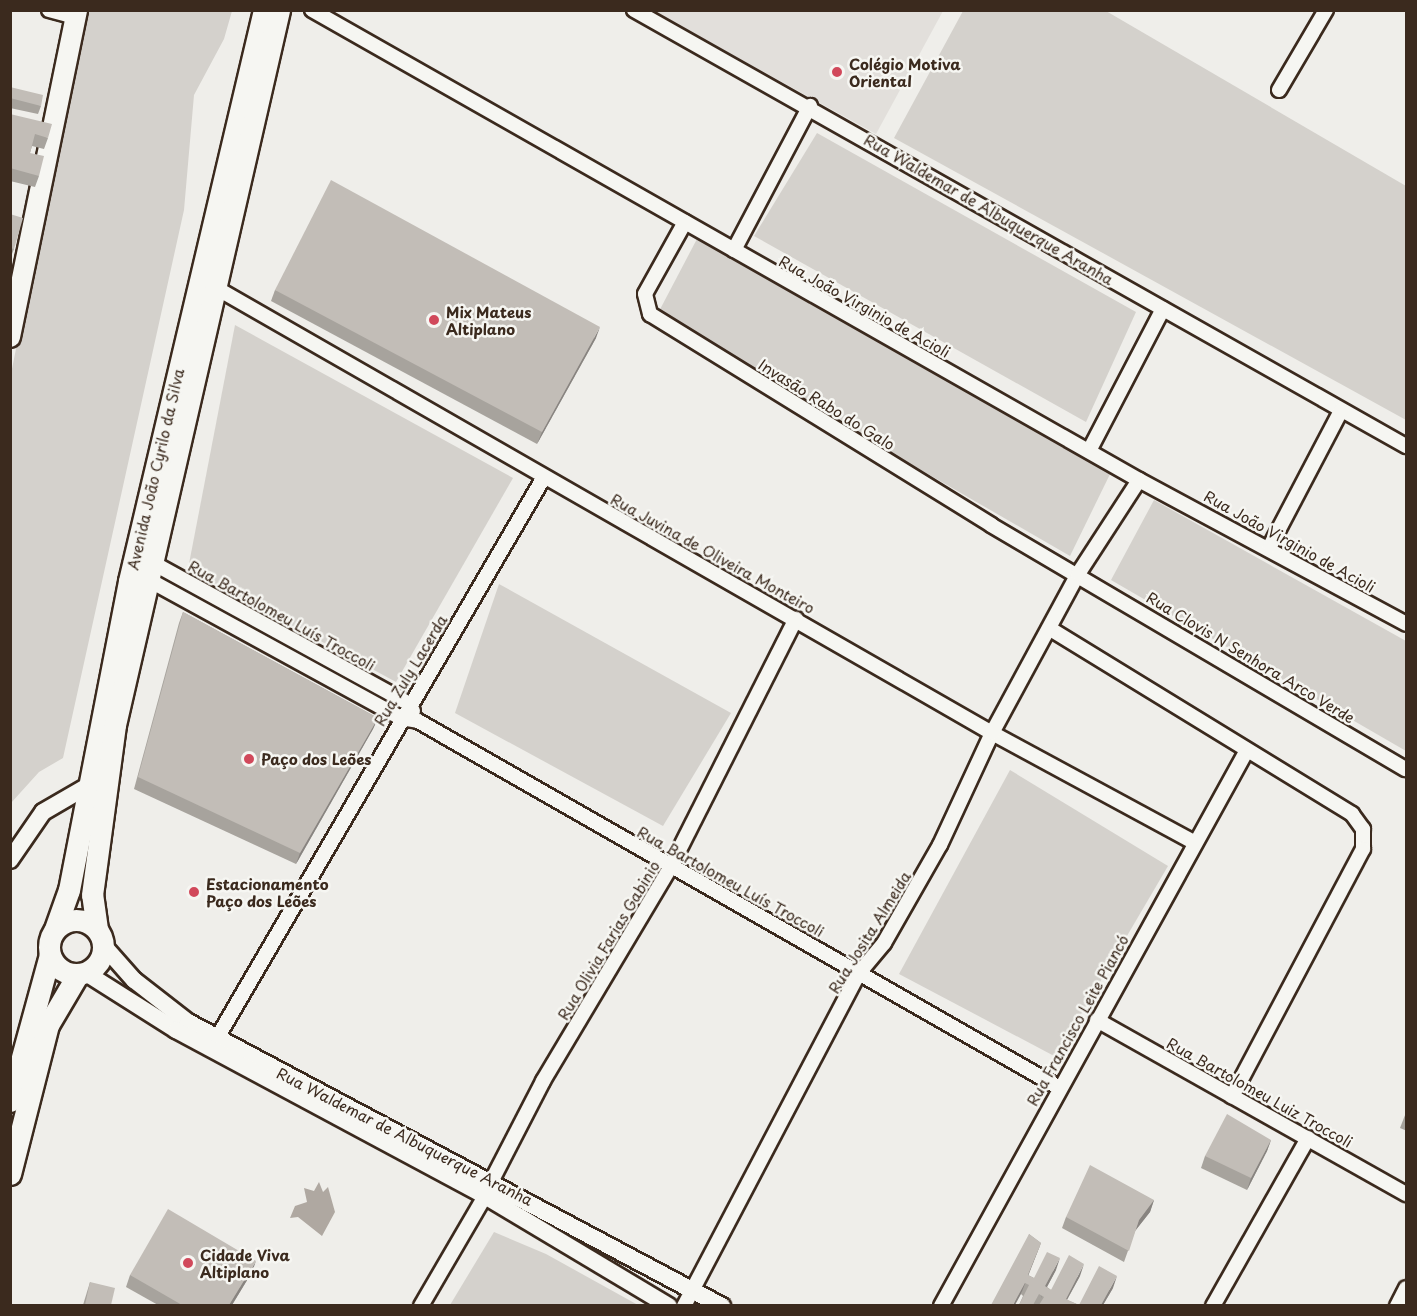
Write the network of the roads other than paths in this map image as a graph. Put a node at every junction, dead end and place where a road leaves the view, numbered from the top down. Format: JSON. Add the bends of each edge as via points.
{"nodes":[{"id":1,"x":49,"y":10,"type":"edge"},
{"id":2,"x":264,"y":10,"type":"edge"},
{"id":3,"x":279,"y":10,"type":"edge"},
{"id":4,"x":312,"y":10,"type":"edge"},
{"id":5,"x":634,"y":10,"type":"edge"},
{"id":6,"x":1326,"y":10,"type":"edge"},
{"id":7,"x":76,"y":14,"type":"edge"},
{"id":8,"x":1279,"y":90,"type":"dead end"},
{"id":9,"x":810,"y":106,"type":"junction"},
{"id":10,"x":685,"y":222,"type":"junction"},
{"id":11,"x":734,"y":250,"type":"junction"},
{"id":12,"x":218,"y":289,"type":"junction"},
{"id":13,"x":1163,"y":309,"type":"junction"},
{"id":14,"x":10,"y":336,"type":"edge"},
{"id":15,"x":1341,"y":411,"type":"junction"},
{"id":16,"x":1407,"y":446,"type":"edge"},
{"id":17,"x":1089,"y":451,"type":"junction"},
{"id":18,"x":544,"y":477,"type":"junction"},
{"id":19,"x":1139,"y":480,"type":"junction"},
{"id":20,"x":1270,"y":546,"type":"junction"},
{"id":21,"x":151,"y":571,"type":"junction"},
{"id":22,"x":1078,"y":574,"type":"junction"},
{"id":23,"x":796,"y":619,"type":"junction"},
{"id":24,"x":1407,"y":624,"type":"edge"},
{"id":25,"x":1052,"y":630,"type":"junction"},
{"id":26,"x":409,"y":704,"type":"junction"},
{"id":27,"x":401,"y":718,"type":"junction"},
{"id":28,"x":418,"y":721,"type":"junction"},
{"id":29,"x":992,"y":733,"type":"junction"},
{"id":30,"x":1246,"y":752,"type":"junction"},
{"id":31,"x":1407,"y":769,"type":"edge"},
{"id":32,"x":86,"y":787,"type":"junction"},
{"id":33,"x":1194,"y":842,"type":"junction"},
{"id":34,"x":10,"y":860,"type":"edge"},
{"id":35,"x":671,"y":866,"type":"junction"},
{"id":36,"x":55,"y":929,"type":"junction"},
{"id":37,"x":100,"y":937,"type":"junction"},
{"id":38,"x":50,"y":955,"type":"junction"},
{"id":39,"x":860,"y":973,"type":"junction"},
{"id":40,"x":82,"y":974,"type":"junction"},
{"id":41,"x":1097,"y":1020,"type":"junction"},
{"id":42,"x":217,"y":1038,"type":"junction"},
{"id":43,"x":1058,"y":1087,"type":"junction"},
{"id":44,"x":1232,"y":1096,"type":"junction"},
{"id":45,"x":10,"y":1101,"type":"edge"},
{"id":46,"x":1308,"y":1138,"type":"junction"},
{"id":47,"x":10,"y":1174,"type":"edge"},
{"id":48,"x":492,"y":1180,"type":"junction"},
{"id":49,"x":1407,"y":1194,"type":"edge"},
{"id":50,"x":485,"y":1196,"type":"junction"},
{"id":51,"x":693,"y":1288,"type":"junction"},
{"id":52,"x":1407,"y":1288,"type":"edge"},
{"id":53,"x":421,"y":1305,"type":"edge"},
{"id":54,"x":669,"y":1305,"type":"edge"},
{"id":55,"x":684,"y":1305,"type":"edge"},
{"id":56,"x":722,"y":1305,"type":"edge"},
{"id":57,"x":941,"y":1305,"type":"edge"},
{"id":58,"x":1213,"y":1305,"type":"edge"},
{"id":59,"x":1397,"y":1305,"type":"edge"}],
"edges":[{"from":1,"to":7,"type":"street"},
{"from":2,"to":32,"type":"main road","name":"Avenida João Cyrilo da Silva"},
{"from":3,"to":12,"type":"main road","name":"Avenida João Cyrilo da Silva"},
{"from":4,"to":10,"type":"street","name":"Rua João Virginio de Acioli"},
{"from":5,"to":9,"type":"street","name":"Rua Waldemar de Albuquerque Aranha"},
{"from":6,"to":8,"type":"street"},
{"from":7,"to":14,"type":"main road"},
{"from":9,"to":11,"type":"street"},
{"from":9,"to":13,"type":"street","name":"Rua Waldemar de Albuquerque Aranha"},
{"from":10,"to":11,"type":"street","name":"Rua João Virginio de Acioli"},
{"from":10,"to":22,"type":"street","name":"Invasão Rabo do Galo","via":[[645,294],[650,314]]},
{"from":11,"to":17,"type":"street","name":"Rua João Virginio de Acioli"},
{"from":12,"to":18,"type":"street","name":"Rua Juvina de Oliveira Monteiro"},
{"from":12,"to":21,"type":"main road","name":"Avenida João Cyrilo da Silva"},
{"from":13,"to":15,"type":"street","name":"Rua Waldemar de Albuquerque Aranha"},
{"from":13,"to":17,"type":"street"},
{"from":15,"to":16,"type":"street","name":"Rua Waldemar de Albuquerque Aranha"},
{"from":15,"to":20,"type":"street"},
{"from":17,"to":19,"type":"street","name":"Rua João Virginio de Acioli"},
{"from":18,"to":23,"type":"street","name":"Rua Juvina de Oliveira Monteiro"},
{"from":18,"to":26,"type":"street","name":"Rua Zuly Lacerda"},
{"from":19,"to":20,"type":"street","name":"Rua João Virginio de Acioli"},
{"from":19,"to":22,"type":"street","name":"Rua Josita Almeida"},
{"from":20,"to":24,"type":"street","name":"Rua João Virginio de Acioli"},
{"from":21,"to":26,"type":"street","name":"Rua Bartolomeu Luís Troccoli"},
{"from":21,"to":27,"type":"street","name":"Rua Bartolomeu Luís Troccoli"},
{"from":21,"to":37,"type":"main road","name":"Avenida João Cyrilo da Silva","via":[[101,807],[92,895]]},
{"from":22,"to":25,"type":"street","name":"Rua Josita Almeida"},
{"from":22,"to":31,"type":"street","name":"Rua Clovis N Senhora Arco Verde"},
{"from":23,"to":29,"type":"street","name":"Rua Juvina de Oliveira Monteiro"},
{"from":23,"to":35,"type":"street","name":"Rua Olivia Farias Gabinio"},
{"from":25,"to":29,"type":"street","name":"Rua Josita Almeida"},
{"from":25,"to":30,"type":"street"},
{"from":26,"to":27,"type":"street","name":"Rua Zuly Lacerda"},
{"from":26,"to":28,"type":"street"},
{"from":27,"to":28,"type":"street","name":"Rua Bartolomeu Luís Troccoli"},
{"from":27,"to":42,"type":"street","name":"Rua Zuly Lacerda"},
{"from":28,"to":35,"type":"street","name":"Rua Bartolomeu Luís Troccoli"},
{"from":29,"to":33,"type":"street","name":"Rua Juvina de Oliveira Monteiro"},
{"from":29,"to":39,"type":"street","name":"Rua Josita Almeida","via":[[940,845],[884,943]]},
{"from":30,"to":33,"type":"street","name":"Rua Francisco Leite Piancó"},
{"from":30,"to":44,"type":"street","via":[[1352,814],[1365,838]]},
{"from":32,"to":34,"type":"street","via":[[43,812]]},
{"from":32,"to":36,"type":"main road","name":"Avenida João Cyrilo da Silva","via":[[69,890]]},
{"from":33,"to":41,"type":"street","name":"Rua Francisco Leite Piancó"},
{"from":35,"to":39,"type":"street","name":"Rua Bartolomeu Luís Troccoli"},
{"from":35,"to":48,"type":"street","name":"Rua Olivia Farias Gabinio","via":[[543,1082]]},
{"from":36,"to":37,"type":"main road","via":[[71,920]]},
{"from":36,"to":38,"type":"main road"},
{"from":37,"to":40,"type":"main road","via":[[99,962]]},
{"from":37,"to":42,"type":"street","name":"Rua Waldemar de Albuquerque Aranha","via":[[159,1002]]},
{"from":38,"to":40,"type":"main road","via":[[60,970]]},
{"from":38,"to":45,"type":"main road"},
{"from":39,"to":43,"type":"street","name":"Rua Bartolomeu Luís Troccoli"},
{"from":39,"to":51,"type":"street","name":"Rua Josita Almeida"},
{"from":40,"to":47,"type":"main road","via":[[48,1024]]},
{"from":40,"to":50,"type":"street","via":[[176,1030]]},
{"from":41,"to":43,"type":"street","name":"Rua Francisco Leite Piancó"},
{"from":41,"to":44,"type":"street","name":"Rua Bartolomeu Luiz Troccoli"},
{"from":42,"to":48,"type":"street","name":"Rua Waldemar de Albuquerque Aranha"},
{"from":43,"to":57,"type":"street","name":"Rua Francisco Leite Piancó"},
{"from":44,"to":46,"type":"street","name":"Rua Bartolomeu Luiz Troccoli"},
{"from":46,"to":49,"type":"street","name":"Rua Bartolomeu Luiz Troccoli"},
{"from":46,"to":58,"type":"street"},
{"from":48,"to":51,"type":"street","name":"Rua Waldemar de Albuquerque Aranha"},
{"from":50,"to":53,"type":"street"},
{"from":50,"to":54,"type":"street"},
{"from":51,"to":55,"type":"street","name":"Rua Josita Almeida"},
{"from":51,"to":56,"type":"street","name":"Rua Waldemar de Albuquerque Aranha"},
{"from":52,"to":59,"type":"street"}]}
